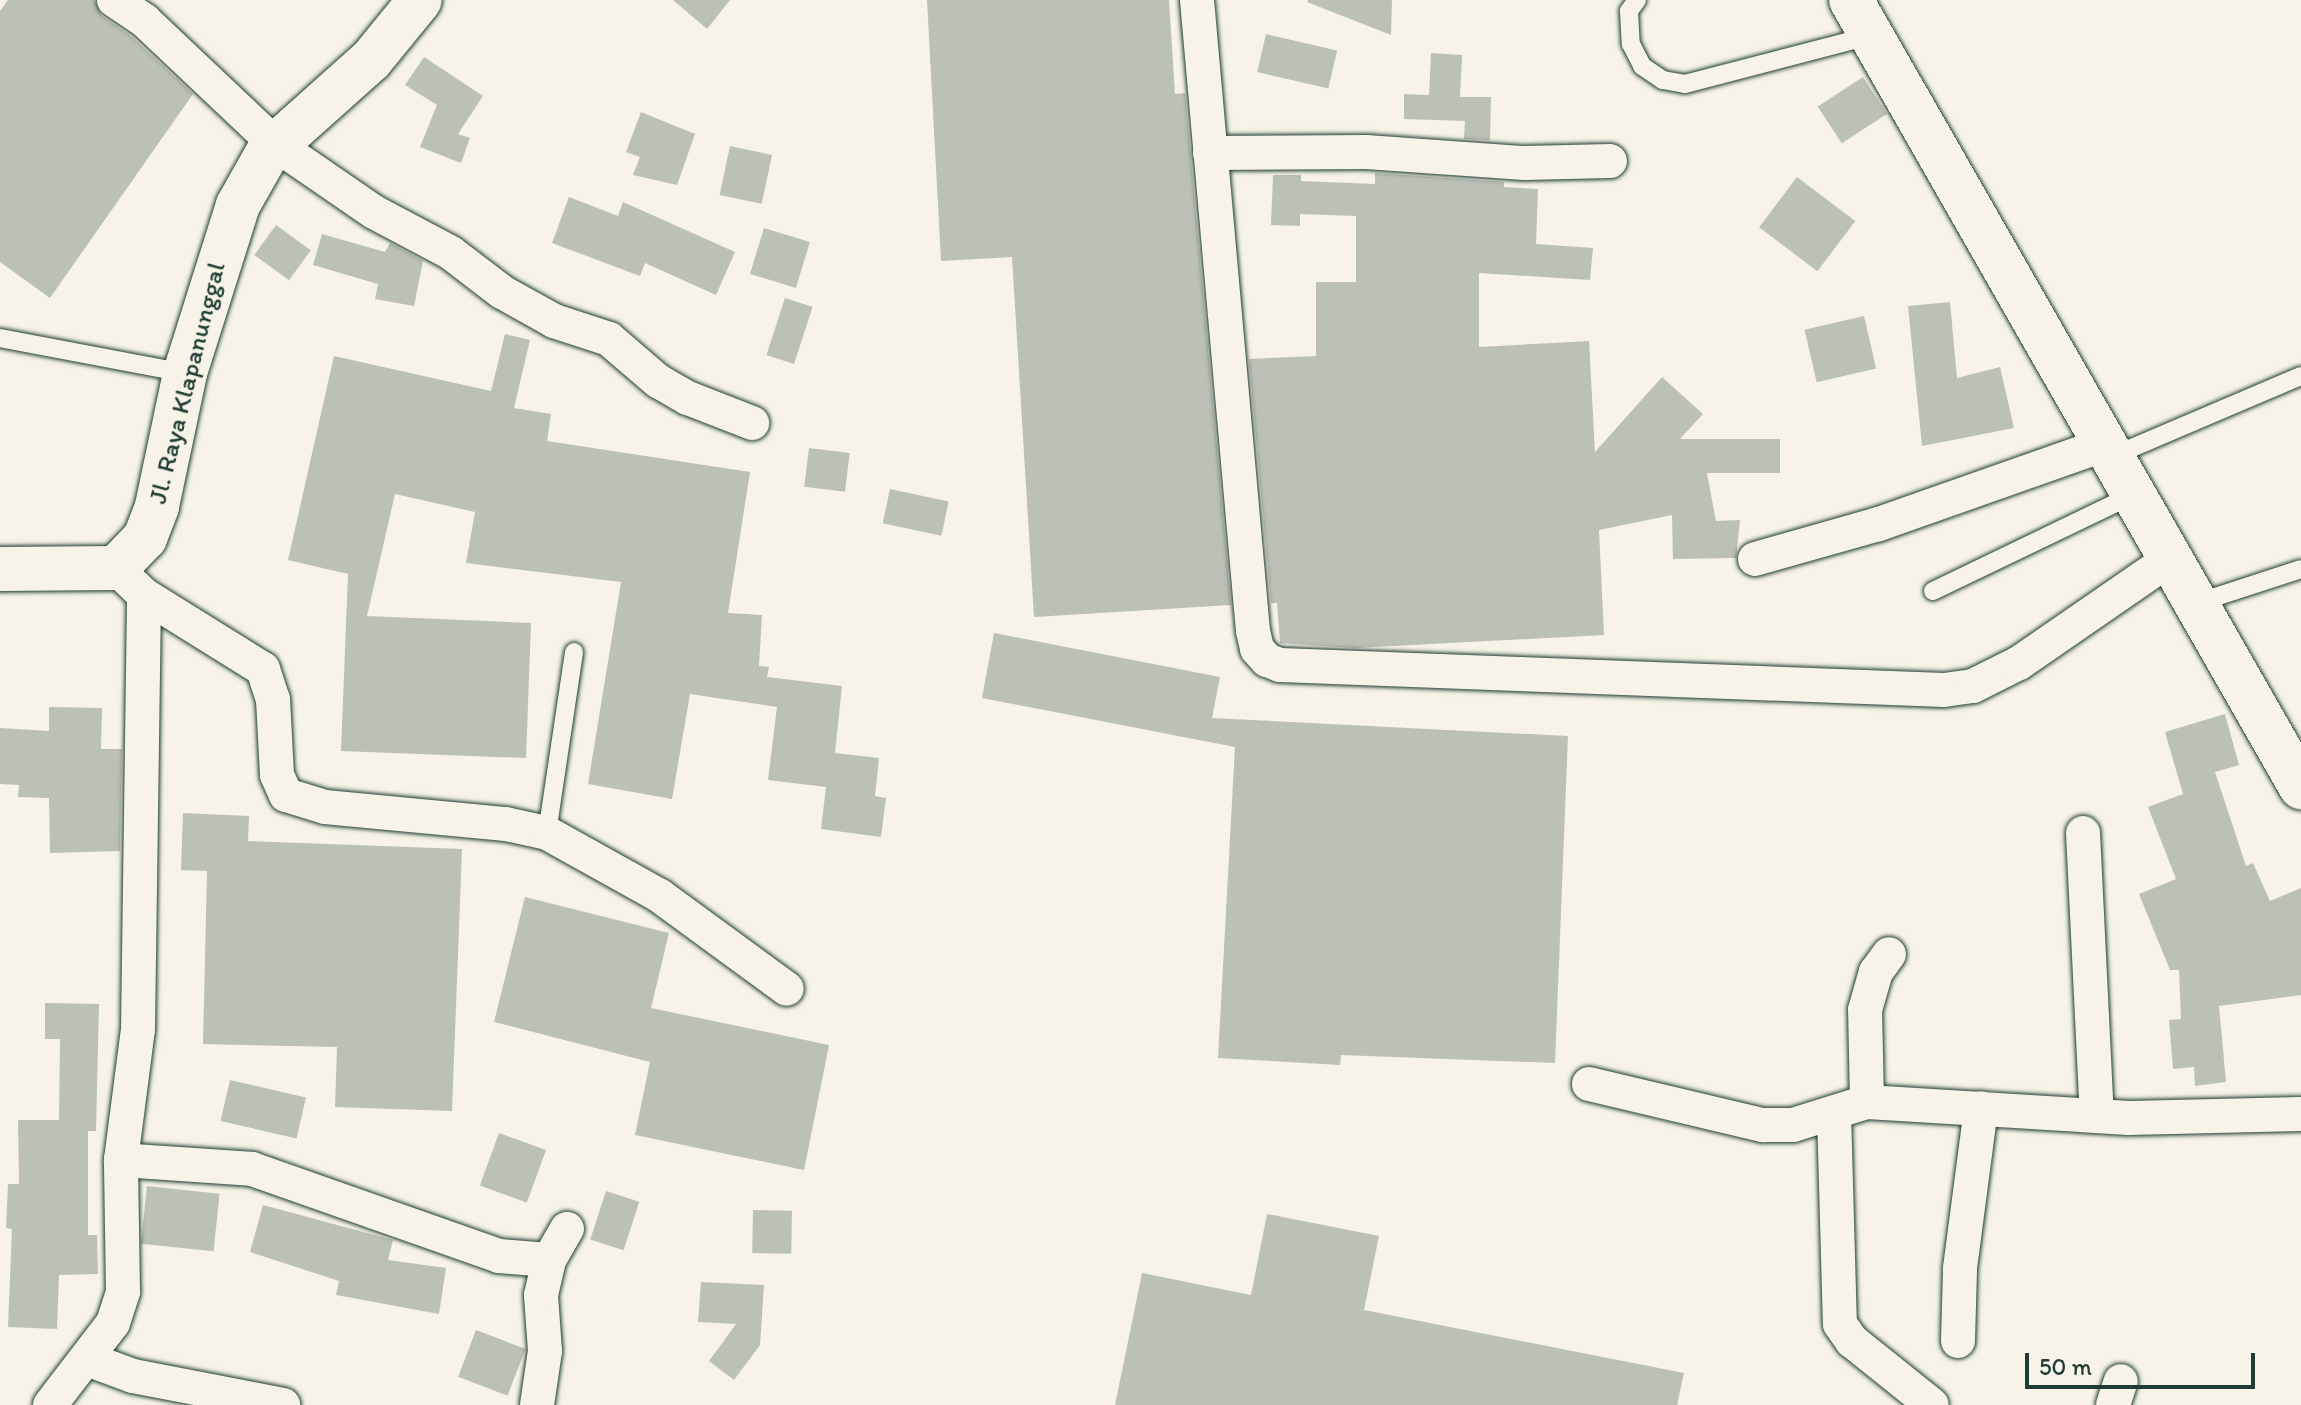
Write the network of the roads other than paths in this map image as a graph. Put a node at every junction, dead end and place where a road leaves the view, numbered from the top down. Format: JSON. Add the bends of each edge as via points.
{"nodes":[{"id":1,"x":114,"y":0,"type":"edge"},
{"id":2,"x":420,"y":0,"type":"edge"},
{"id":3,"x":1197,"y":0,"type":"edge"},
{"id":4,"x":1637,"y":0,"type":"edge"},
{"id":5,"x":1861,"y":11,"type":"edge"},
{"id":6,"x":275,"y":144,"type":"junction"},
{"id":7,"x":1210,"y":153,"type":"junction"},
{"id":8,"x":1610,"y":161,"type":"dead end"},
{"id":9,"x":0,"y":338,"type":"edge"},
{"id":10,"x":185,"y":373,"type":"junction"},
{"id":11,"x":2301,"y":376,"type":"edge"},
{"id":12,"x":752,"y":423,"type":"dead end"},
{"id":13,"x":2110,"y":450,"type":"junction"},
{"id":14,"x":2135,"y":494,"type":"junction"},
{"id":15,"x":1755,"y":559,"type":"dead end"},
{"id":16,"x":2170,"y":559,"type":"junction"},
{"id":17,"x":0,"y":569,"type":"edge"},
{"id":18,"x":2301,"y":569,"type":"edge"},
{"id":19,"x":130,"y":582,"type":"junction"},
{"id":20,"x":1933,"y":591,"type":"dead end"},
{"id":21,"x":2197,"y":603,"type":"junction"},
{"id":22,"x":574,"y":652,"type":"dead end"},
{"id":23,"x":2301,"y":787,"type":"edge"},
{"id":24,"x":547,"y":833,"type":"junction"},
{"id":25,"x":2083,"y":833,"type":"dead end"},
{"id":26,"x":1889,"y":954,"type":"dead end"},
{"id":27,"x":787,"y":989,"type":"dead end"},
{"id":28,"x":1589,"y":1084,"type":"dead end"},
{"id":29,"x":1867,"y":1102,"type":"junction"},
{"id":30,"x":1981,"y":1108,"type":"junction"},
{"id":31,"x":1834,"y":1113,"type":"junction"},
{"id":32,"x":2301,"y":1114,"type":"edge"},
{"id":33,"x":2097,"y":1116,"type":"junction"},
{"id":34,"x":121,"y":1160,"type":"junction"},
{"id":35,"x":567,"y":1229,"type":"dead end"},
{"id":36,"x":549,"y":1260,"type":"junction"},
{"id":37,"x":1958,"y":1341,"type":"dead end"},
{"id":38,"x":87,"y":1359,"type":"junction"},
{"id":39,"x":50,"y":1405,"type":"edge"},
{"id":40,"x":283,"y":1405,"type":"edge"},
{"id":41,"x":537,"y":1405,"type":"edge"},
{"id":42,"x":1932,"y":1405,"type":"edge"}],
"edges":[{"from":1,"to":6,"type":"street","via":[[145,21]]},
{"from":2,"to":6,"type":"main road","name":"Jl. Raya Klapanunggal","via":[[371,60]]},
{"from":3,"to":7,"type":"street"},
{"from":4,"to":5,"type":"lane","via":[[1629,11],[1631,44],[1642,66],[1663,80],[1685,84]]},
{"from":5,"to":13,"type":"main road"},
{"from":6,"to":10,"type":"main road","name":"Jl. Raya Klapanunggal","via":[[238,205]]},
{"from":6,"to":12,"type":"street","via":[[374,212],[451,253],[502,292],[554,321],[609,339],[658,381]]},
{"from":7,"to":8,"type":"street","via":[[1366,152],[1525,163]]},
{"from":7,"to":16,"type":"street","via":[[1253,631],[1257,649],[1267,660],[1280,665],[1944,690],[1973,686],[2019,663]]},
{"from":9,"to":10,"type":"lane"},
{"from":10,"to":19,"type":"main road","name":"Jl. Raya Klapanunggal","via":[[157,506]]},
{"from":11,"to":13,"type":"lane"},
{"from":13,"to":14,"type":"main road"},
{"from":13,"to":15,"type":"street"},
{"from":14,"to":16,"type":"main road"},
{"from":14,"to":20,"type":"lane"},
{"from":16,"to":21,"type":"main road"},
{"from":17,"to":19,"type":"main road"},
{"from":18,"to":21,"type":"lane"},
{"from":19,"to":24,"type":"street","via":[[263,669],[273,699],[277,775],[286,795],[325,807],[506,824]]},
{"from":19,"to":34,"type":"street","via":[[138,1029]]},
{"from":21,"to":23,"type":"main road"},
{"from":22,"to":24,"type":"lane"},
{"from":24,"to":27,"type":"street","via":[[660,896]]},
{"from":25,"to":33,"type":"street"},
{"from":26,"to":29,"type":"street","via":[[1876,972],[1865,1010]]},
{"from":28,"to":31,"type":"street","via":[[1763,1125],[1793,1125]]},
{"from":29,"to":30,"type":"street"},
{"from":29,"to":31,"type":"street"},
{"from":30,"to":33,"type":"street"},
{"from":30,"to":37,"type":"street","via":[[1960,1268]]},
{"from":31,"to":42,"type":"street","via":[[1840,1324],[1852,1341]]},
{"from":32,"to":33,"type":"street"},
{"from":34,"to":36,"type":"street","via":[[252,1169],[499,1256]]},
{"from":34,"to":38,"type":"street","via":[[123,1292],[113,1323]]},
{"from":35,"to":36,"type":"street"},
{"from":36,"to":41,"type":"street","via":[[541,1295],[545,1351]]},
{"from":38,"to":39,"type":"street"},
{"from":38,"to":40,"type":"street","via":[[133,1376]]}]}
